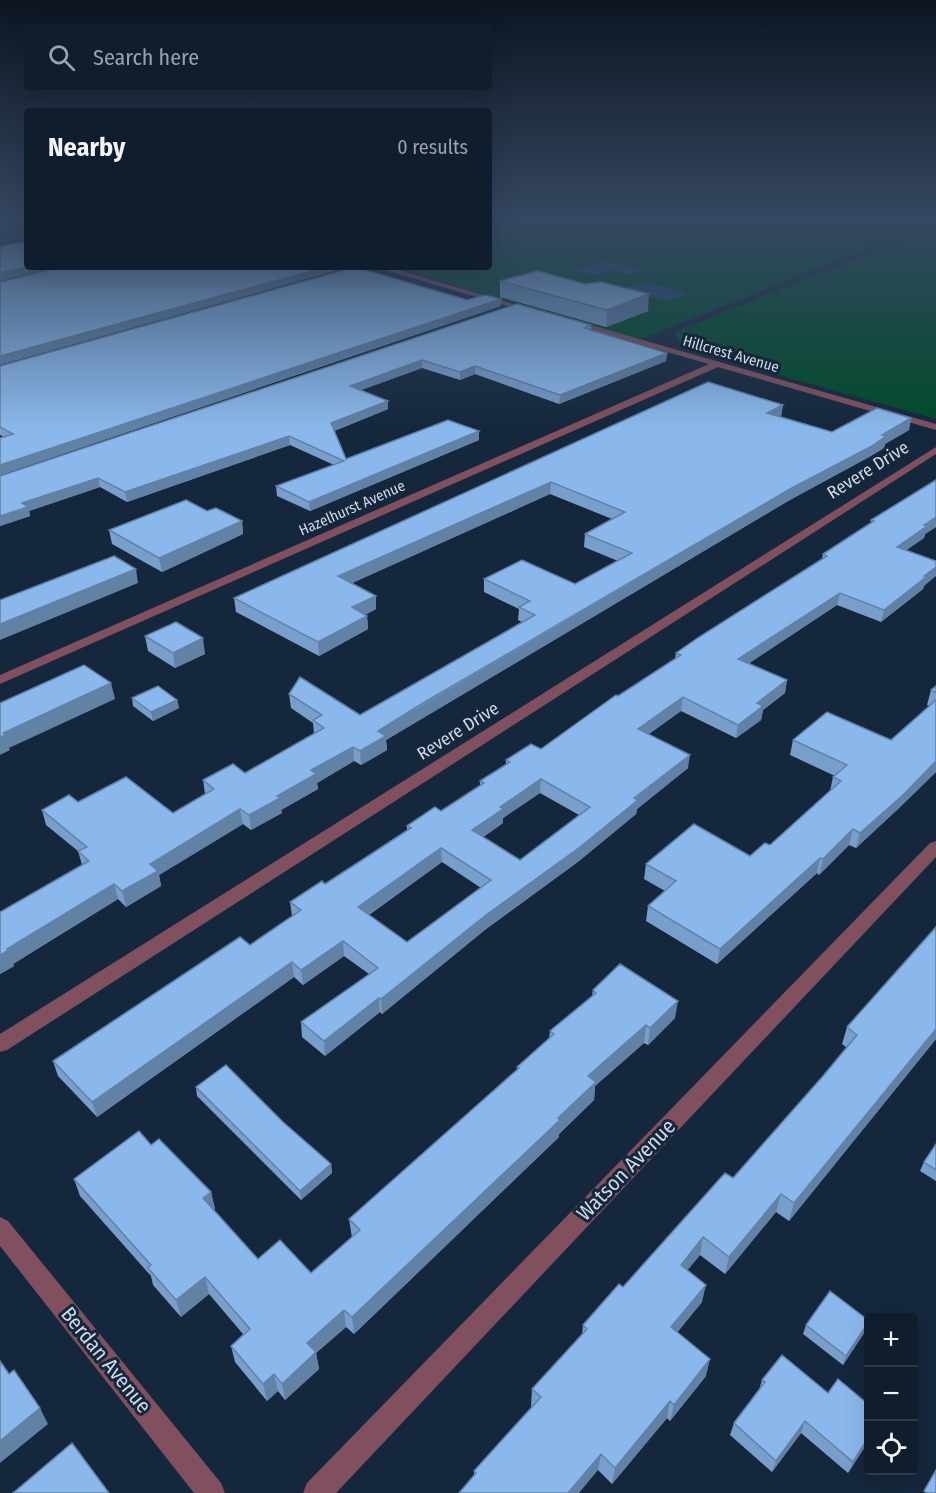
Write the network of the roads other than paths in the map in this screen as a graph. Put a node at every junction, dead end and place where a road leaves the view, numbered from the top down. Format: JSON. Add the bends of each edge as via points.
{"nodes":[{"id":1,"x":463,"y":291,"type":"edge"},
{"id":2,"x":517,"y":306,"type":"junction"},
{"id":3,"x":540,"y":313,"type":"edge"},
{"id":4,"x":494,"y":314,"type":"edge"},
{"id":5,"x":563,"y":320,"type":"edge"},
{"id":6,"x":717,"y":363,"type":"junction"},
{"id":7,"x":936,"y":427,"type":"edge"},
{"id":8,"x":936,"y":450,"type":"edge"},
{"id":9,"x":0,"y":680,"type":"edge"},
{"id":10,"x":936,"y":847,"type":"edge"},
{"id":11,"x":0,"y":1044,"type":"edge"},
{"id":12,"x":0,"y":1228,"type":"edge"},
{"id":13,"x":211,"y":1493,"type":"edge"},
{"id":14,"x":317,"y":1493,"type":"edge"}],
"edges":[{"from":1,"to":2,"type":"street"},
{"from":2,"to":3,"type":"street"},
{"from":2,"to":4,"type":"street"},
{"from":5,"to":6,"type":"street","name":"Hillcrest Avenue"},
{"from":6,"to":7,"type":"street","name":"Hillcrest Avenue"},
{"from":6,"to":9,"type":"street","name":"Hazelhurst Avenue"},
{"from":8,"to":11,"type":"street","name":"Revere Drive"},
{"from":10,"to":14,"type":"street","name":"Watson Avenue"},
{"from":12,"to":13,"type":"street","name":"Berdan Avenue"}]}
